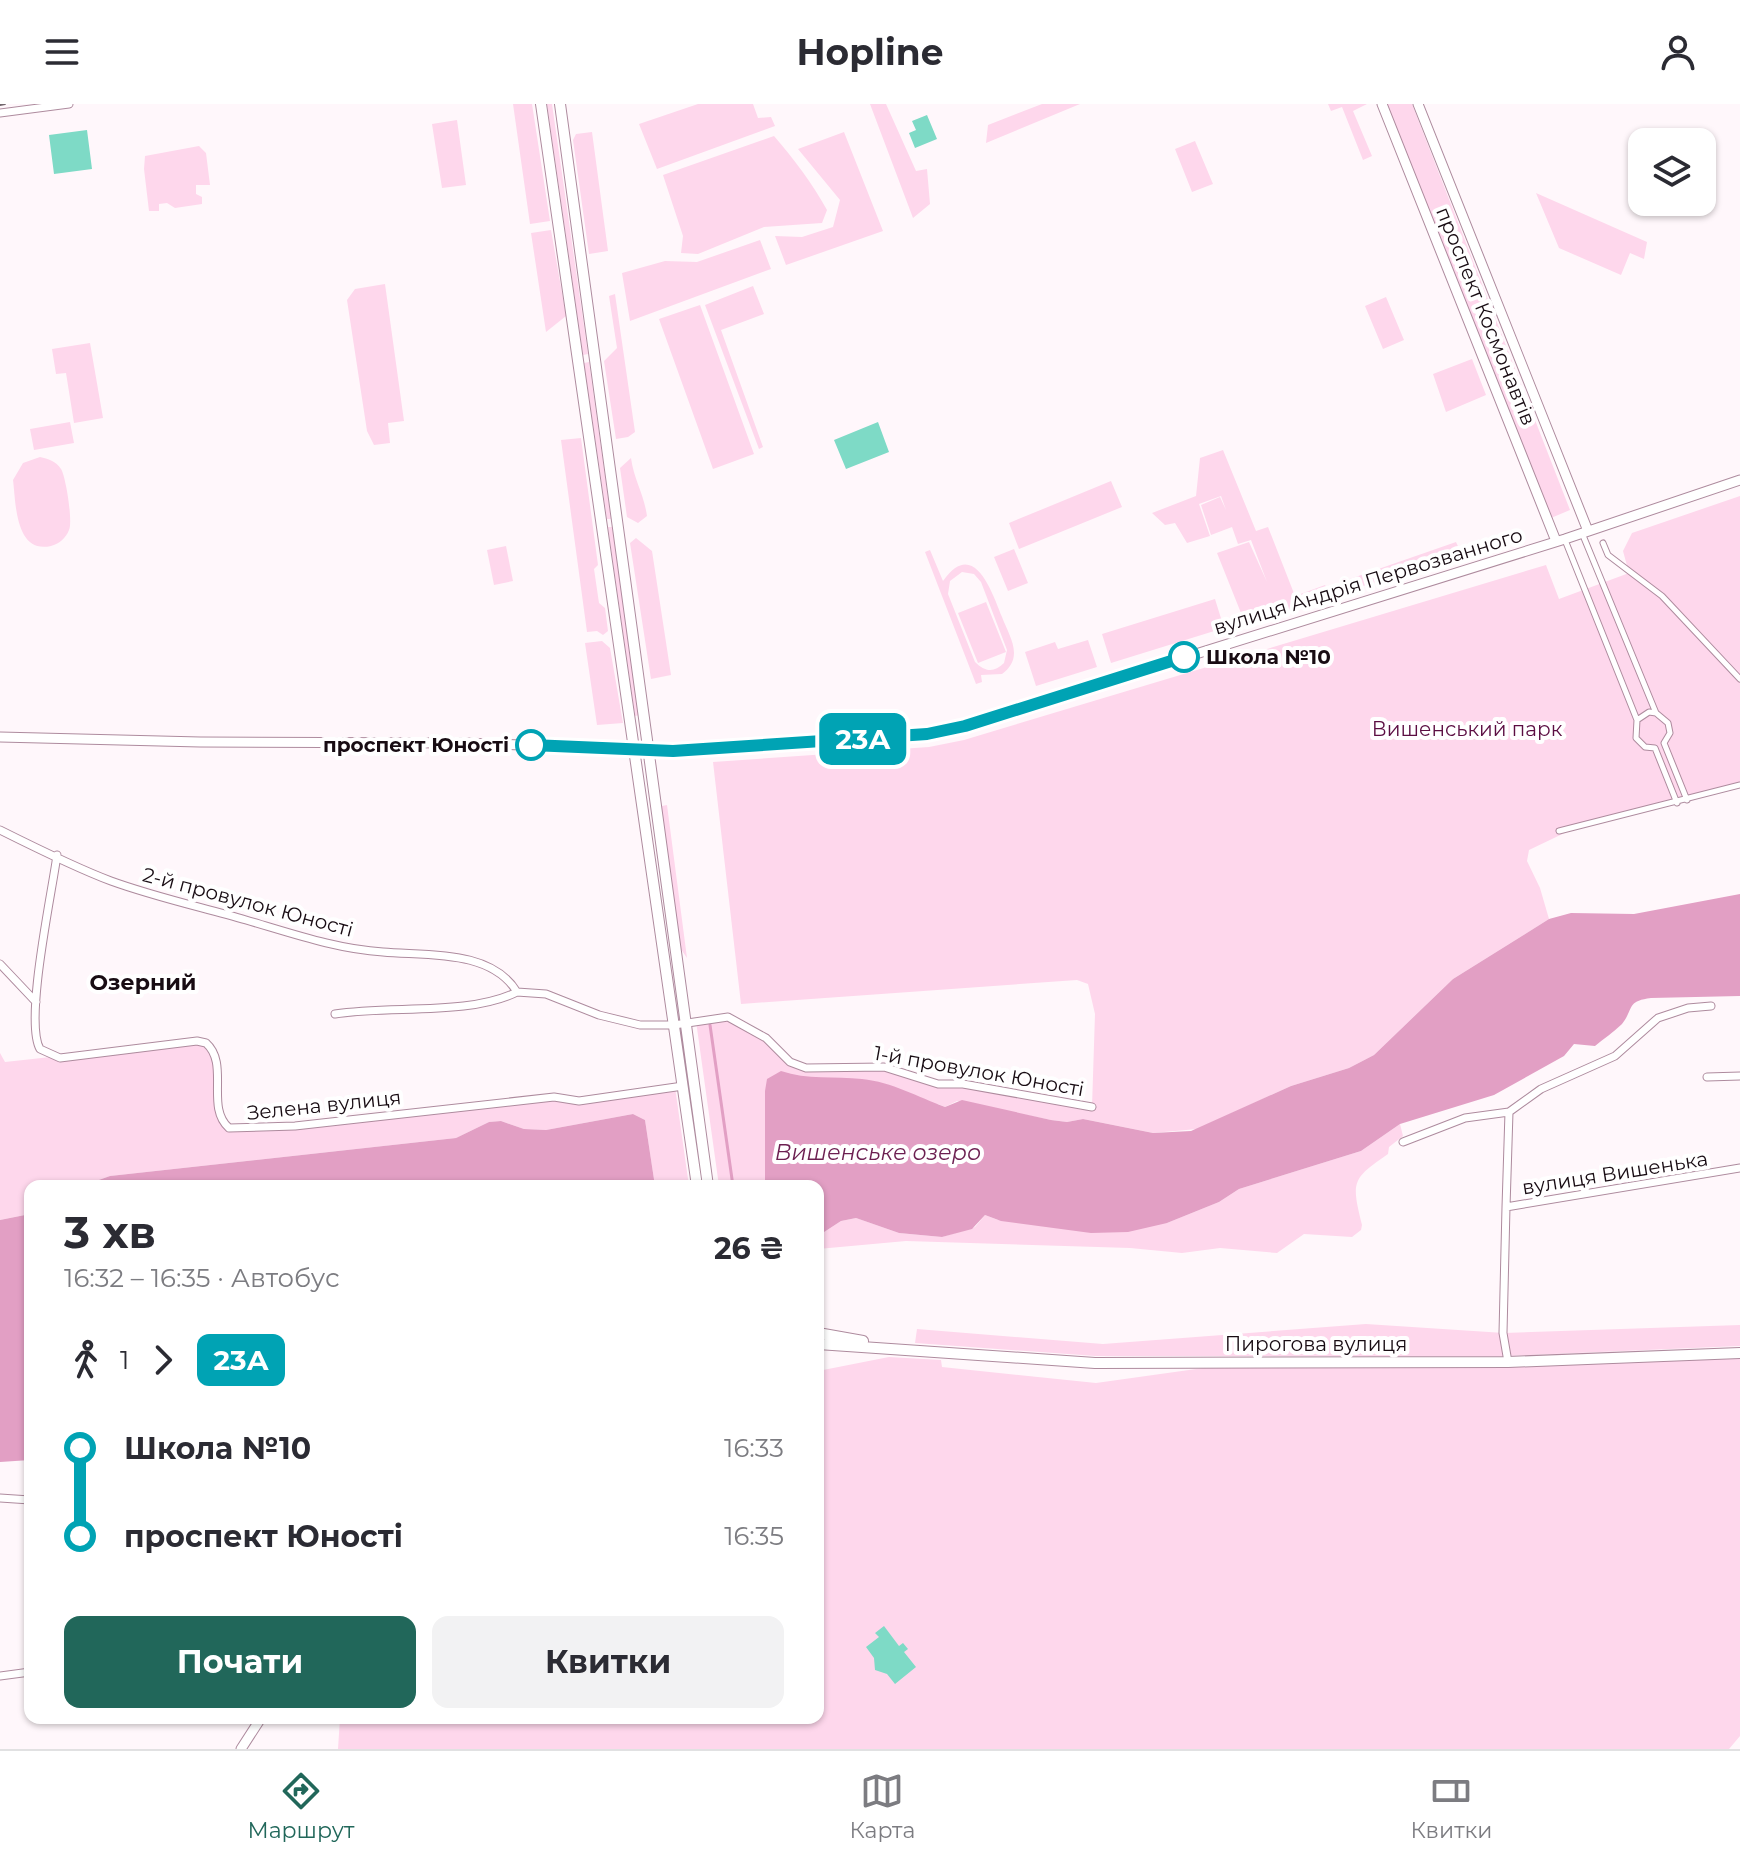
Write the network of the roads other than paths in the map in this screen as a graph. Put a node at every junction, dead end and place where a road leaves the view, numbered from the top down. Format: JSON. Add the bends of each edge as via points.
{"nodes":[{"id":1,"x":69,"y":104,"type":"edge"},
{"id":2,"x":541,"y":104,"type":"edge"},
{"id":3,"x":560,"y":104,"type":"edge"},
{"id":4,"x":1382,"y":104,"type":"edge"},
{"id":5,"x":1418,"y":104,"type":"edge"},
{"id":6,"x":0,"y":113,"type":"edge"},
{"id":7,"x":594,"y":356,"type":"junction"},
{"id":8,"x":578,"y":359,"type":"junction"},
{"id":9,"x":1740,"y":480,"type":"edge"},
{"id":10,"x":618,"y":522,"type":"junction"},
{"id":11,"x":601,"y":524,"type":"junction"},
{"id":12,"x":1585,"y":532,"type":"junction"},
{"id":13,"x":1560,"y":540,"type":"junction"},
{"id":14,"x":1603,"y":543,"type":"dead end"},
{"id":15,"x":1740,"y":679,"type":"edge"},
{"id":16,"x":1656,"y":713,"type":"junction"},
{"id":17,"x":1637,"y":720,"type":"junction"},
{"id":18,"x":0,"y":737,"type":"edge"},
{"id":19,"x":1664,"y":743,"type":"junction"},
{"id":20,"x":1655,"y":748,"type":"junction"},
{"id":21,"x":634,"y":749,"type":"junction"},
{"id":22,"x":649,"y":750,"type":"junction"},
{"id":23,"x":1740,"y":785,"type":"edge"},
{"id":24,"x":1687,"y":800,"type":"junction"},
{"id":25,"x":1677,"y":803,"type":"junction"},
{"id":26,"x":0,"y":830,"type":"edge"},
{"id":27,"x":1559,"y":831,"type":"dead end"},
{"id":28,"x":57,"y":855,"type":"junction"},
{"id":29,"x":0,"y":964,"type":"edge"},
{"id":30,"x":517,"y":992,"type":"junction"},
{"id":31,"x":36,"y":1002,"type":"junction"},
{"id":32,"x":1711,"y":1006,"type":"dead end"},
{"id":33,"x":335,"y":1014,"type":"dead end"},
{"id":34,"x":680,"y":1024,"type":"junction"},
{"id":35,"x":1740,"y":1076,"type":"edge"},
{"id":36,"x":1707,"y":1077,"type":"dead end"},
{"id":37,"x":683,"y":1086,"type":"junction"},
{"id":38,"x":1092,"y":1107,"type":"dead end"},
{"id":39,"x":1509,"y":1112,"type":"junction"},
{"id":40,"x":1403,"y":1142,"type":"dead end"},
{"id":41,"x":1740,"y":1168,"type":"edge"},
{"id":42,"x":696,"y":1180,"type":"edge"},
{"id":43,"x":707,"y":1180,"type":"edge"},
{"id":44,"x":1506,"y":1207,"type":"junction"},
{"id":45,"x":824,"y":1334,"type":"edge"},
{"id":46,"x":824,"y":1344,"type":"edge"},
{"id":47,"x":893,"y":1347,"type":"junction"},
{"id":48,"x":1740,"y":1353,"type":"edge"},
{"id":49,"x":1508,"y":1362,"type":"junction"},
{"id":50,"x":0,"y":1498,"type":"edge"},
{"id":51,"x":24,"y":1500,"type":"edge"},
{"id":52,"x":24,"y":1673,"type":"edge"},
{"id":53,"x":0,"y":1676,"type":"edge"},
{"id":54,"x":257,"y":1724,"type":"edge"},
{"id":55,"x":241,"y":1749,"type":"edge"}],
"edges":[{"from":1,"to":6,"type":"street"},
{"from":2,"to":8,"type":"main road"},
{"from":3,"to":7,"type":"main road"},
{"from":4,"to":13,"type":"street","name":"проспект Космонавтів"},
{"from":5,"to":12,"type":"street","name":"проспект Космонавтів"},
{"from":7,"to":8,"type":"main road"},
{"from":7,"to":10,"type":"main road"},
{"from":8,"to":11,"type":"main road"},
{"from":9,"to":12,"type":"street","name":"вулиця Андрія Первозванного"},
{"from":10,"to":11,"type":"main road"},
{"from":10,"to":22,"type":"main road"},
{"from":11,"to":21,"type":"main road"},
{"from":12,"to":13,"type":"street","name":"вулиця Андрія Первозванного"},
{"from":12,"to":16,"type":"street"},
{"from":13,"to":17,"type":"street"},
{"from":13,"to":22,"type":"street","name":"вулиця Андрія Первозванного","via":[[965,726],[913,735]]},
{"from":14,"to":15,"type":"street","via":[[1608,555],[1662,596]]},
{"from":16,"to":17,"type":"street"},
{"from":16,"to":19,"type":"street","via":[[1668,723]]},
{"from":17,"to":20,"type":"street","via":[[1636,738]]},
{"from":18,"to":21,"type":"street","name":"вулиця Андрія Первозванного"},
{"from":19,"to":20,"type":"street"},
{"from":19,"to":24,"type":"street"},
{"from":20,"to":25,"type":"street"},
{"from":21,"to":22,"type":"street","name":"вулиця Андрія Первозванного"},
{"from":21,"to":34,"type":"main road"},
{"from":22,"to":34,"type":"main road"},
{"from":23,"to":24,"type":"street"},
{"from":24,"to":25,"type":"street"},
{"from":25,"to":27,"type":"street"},
{"from":26,"to":28,"type":"street","name":"2-й провулок Юності"},
{"from":28,"to":30,"type":"street","name":"2-й провулок Юності","via":[[110,881],[330,945],[479,963],[508,977]]},
{"from":28,"to":31,"type":"street","name":"Зелена вулиця"},
{"from":29,"to":31,"type":"street"},
{"from":30,"to":33,"type":"street","via":[[485,1004]]},
{"from":30,"to":34,"type":"street","via":[[546,994],[640,1025]]},
{"from":31,"to":37,"type":"street","name":"Зелена вулиця","via":[[36,1041],[48,1055],[60,1058],[206,1043],[215,1056],[219,1115],[224,1125],[236,1130],[554,1097],[579,1101]]},
{"from":32,"to":39,"type":"street","via":[[1658,1018],[1615,1056],[1541,1089]]},
{"from":34,"to":37,"type":"main road"},
{"from":34,"to":38,"type":"street","name":"1-й провулок Юності","via":[[732,1018],[806,1068],[884,1067],[938,1084]]},
{"from":34,"to":43,"type":"main road"},
{"from":35,"to":36,"type":"street"},
{"from":37,"to":42,"type":"main road"},
{"from":39,"to":40,"type":"street","via":[[1465,1118]]},
{"from":39,"to":44,"type":"street"},
{"from":41,"to":44,"type":"street","name":"вулиця Вишенька"},
{"from":44,"to":49,"type":"street","name":"вулиця Вишенька","via":[[1503,1333]]},
{"from":45,"to":47,"type":"main road","name":"Пирогова вулиця"},
{"from":46,"to":47,"type":"main road","name":"Пирогова вулиця"},
{"from":47,"to":49,"type":"main road","name":"Пирогова вулиця","via":[[1095,1363]]},
{"from":48,"to":49,"type":"main road","name":"Пирогова вулиця"},
{"from":50,"to":51,"type":"street"},
{"from":52,"to":53,"type":"street"},
{"from":54,"to":55,"type":"street"}]}
